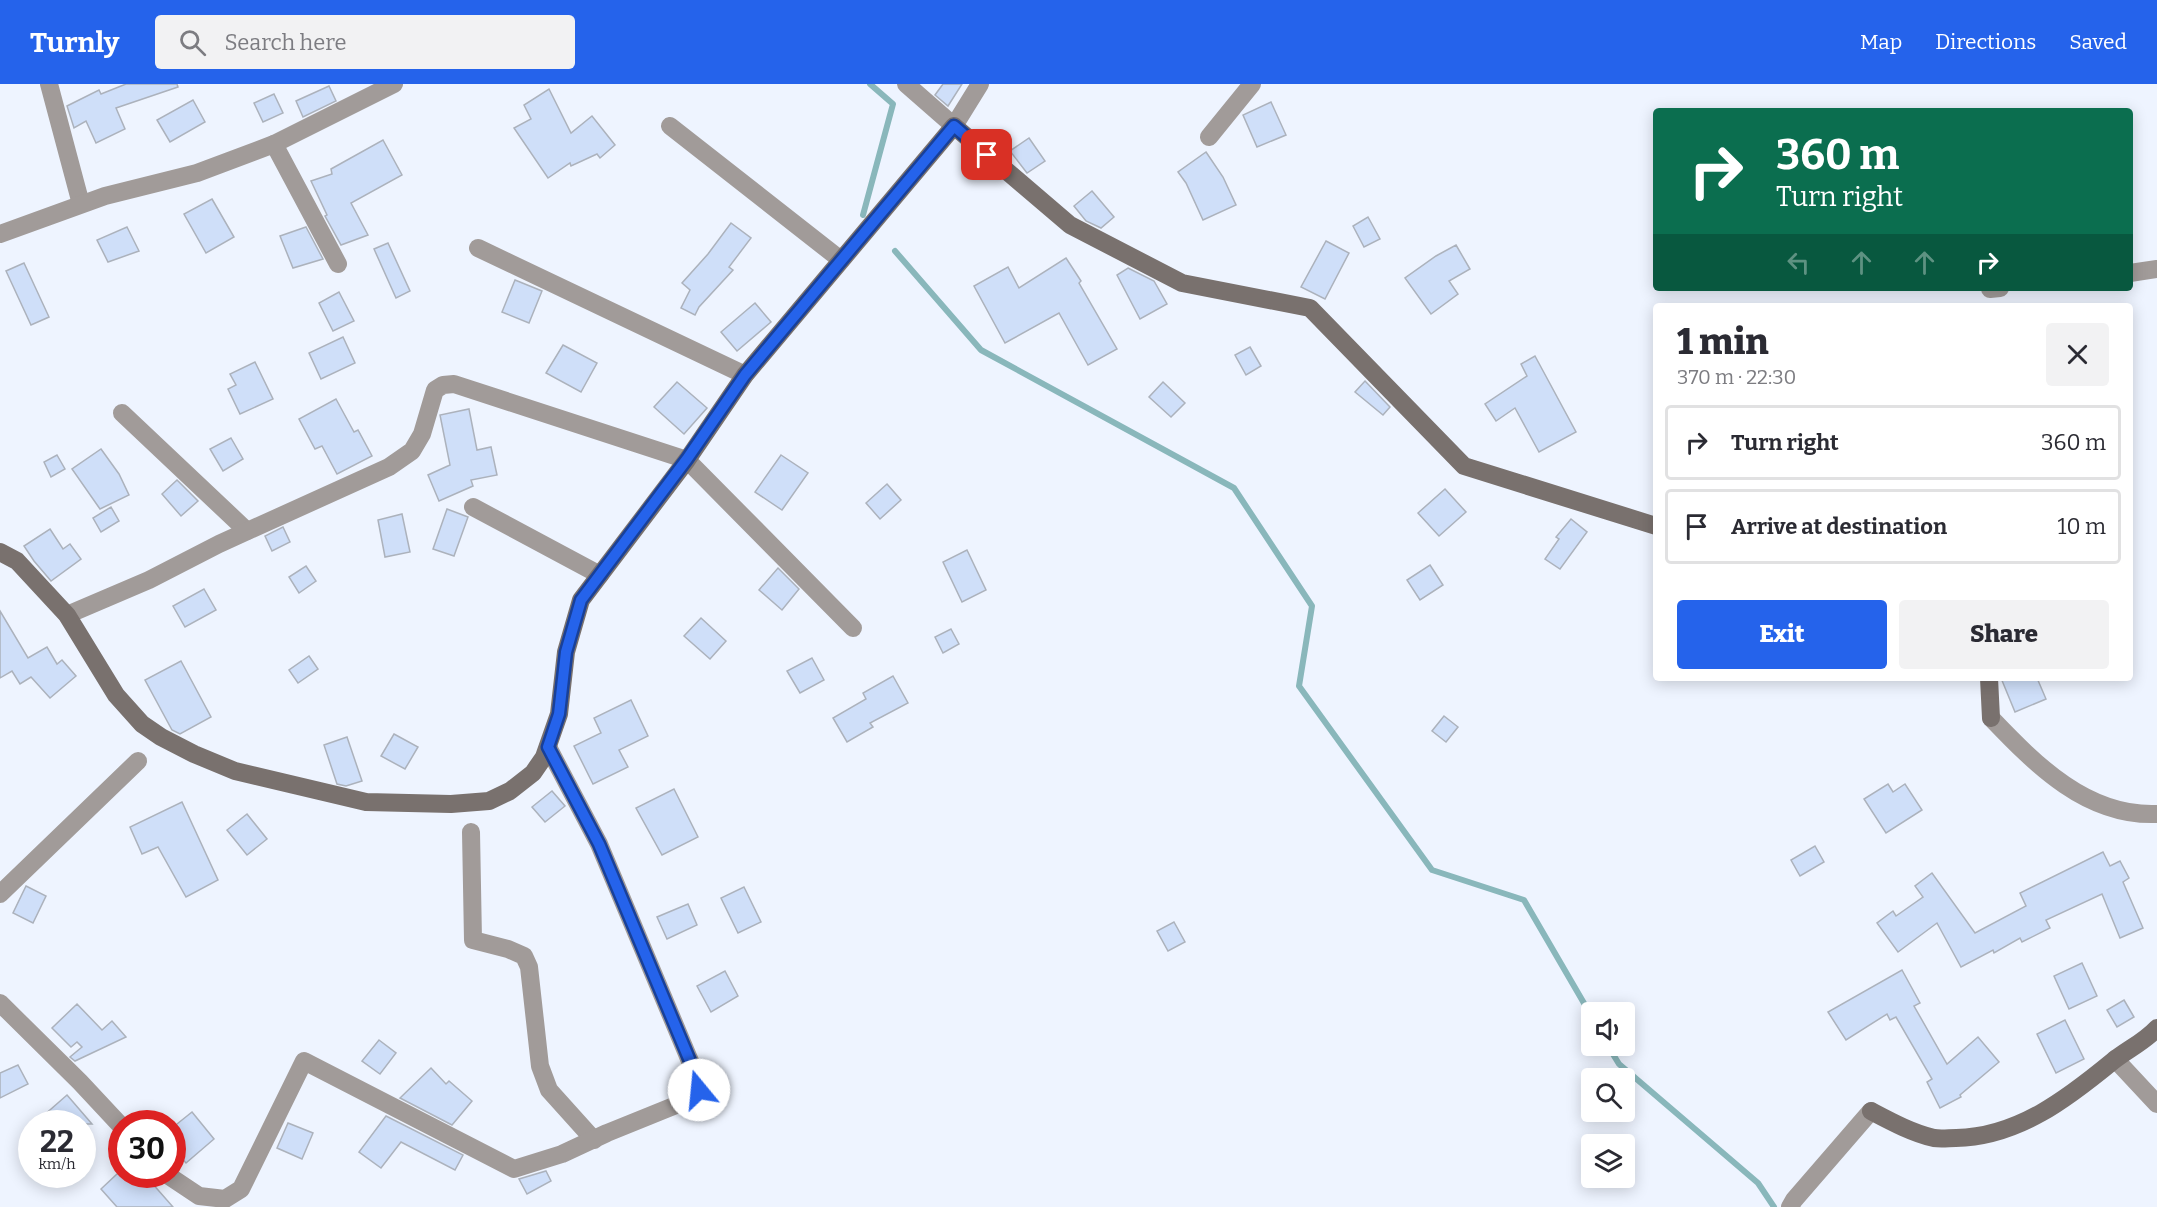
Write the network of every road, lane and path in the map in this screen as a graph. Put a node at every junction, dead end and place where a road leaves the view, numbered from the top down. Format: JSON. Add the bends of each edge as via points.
{"nodes":[{"id":1,"x":49,"y":84,"type":"edge"},
{"id":2,"x":394,"y":84,"type":"edge"},
{"id":3,"x":906,"y":84,"type":"edge"},
{"id":4,"x":980,"y":84,"type":"edge"},
{"id":5,"x":1252,"y":84,"type":"edge"},
{"id":6,"x":670,"y":126,"type":"dead end"},
{"id":7,"x":954,"y":126,"type":"junction"},
{"id":8,"x":1209,"y":137,"type":"dead end"},
{"id":9,"x":274,"y":144,"type":"junction"},
{"id":10,"x":81,"y":204,"type":"junction"},
{"id":11,"x":0,"y":234,"type":"edge"},
{"id":12,"x":478,"y":248,"type":"dead end"},
{"id":13,"x":841,"y":260,"type":"junction"},
{"id":14,"x":338,"y":264,"type":"dead end"},
{"id":15,"x":2157,"y":269,"type":"edge"},
{"id":16,"x":2133,"y":273,"type":"edge"},
{"id":17,"x":745,"y":375,"type":"junction"},
{"id":18,"x":122,"y":413,"type":"dead end"},
{"id":19,"x":687,"y":459,"type":"junction"},
{"id":20,"x":473,"y":507,"type":"dead end"},
{"id":21,"x":1653,"y":525,"type":"edge"},
{"id":22,"x":247,"y":531,"type":"junction"},
{"id":23,"x":0,"y":552,"type":"edge"},
{"id":24,"x":600,"y":575,"type":"junction"},
{"id":25,"x":67,"y":615,"type":"junction"},
{"id":26,"x":853,"y":628,"type":"dead end"},
{"id":27,"x":1989,"y":681,"type":"edge"},
{"id":28,"x":548,"y":747,"type":"junction"},
{"id":29,"x":138,"y":760,"type":"dead end"},
{"id":30,"x":2157,"y":814,"type":"edge"},
{"id":31,"x":471,"y":832,"type":"dead end"},
{"id":32,"x":0,"y":894,"type":"edge"},
{"id":33,"x":0,"y":1004,"type":"edge"},
{"id":34,"x":2157,"y":1028,"type":"edge"},
{"id":35,"x":2115,"y":1059,"type":"junction"},
{"id":36,"x":2157,"y":1104,"type":"edge"},
{"id":37,"x":108,"y":1112,"type":"edge"},
{"id":38,"x":594,"y":1140,"type":"junction"},
{"id":39,"x":186,"y":1187,"type":"edge"},
{"id":40,"x":1790,"y":1207,"type":"edge"}],
"edges":[{"from":1,"to":10,"type":"street"},
{"from":2,"to":9,"type":"street"},
{"from":3,"to":7,"type":"street"},
{"from":4,"to":7,"type":"street"},
{"from":5,"to":8,"type":"street"},
{"from":6,"to":13,"type":"street"},
{"from":7,"to":13,"type":"street"},
{"from":7,"to":21,"type":"street","via":[[1070,225],[1182,283],[1310,308],[1464,466]]},
{"from":9,"to":10,"type":"street","via":[[197,173]]},
{"from":9,"to":14,"type":"street"},
{"from":10,"to":11,"type":"street"},
{"from":12,"to":17,"type":"street"},
{"from":13,"to":17,"type":"street"},
{"from":15,"to":16,"type":"street"},
{"from":17,"to":19,"type":"street"},
{"from":18,"to":22,"type":"street"},
{"from":19,"to":22,"type":"street","via":[[454,384],[443,385],[435,390],[422,434],[412,451],[389,467]]},
{"from":19,"to":24,"type":"street"},
{"from":19,"to":26,"type":"street"},
{"from":20,"to":24,"type":"street"},
{"from":22,"to":25,"type":"street"},
{"from":23,"to":25,"type":"street","via":[[17,561]]},
{"from":24,"to":28,"type":"street","via":[[581,600],[566,652],[559,714]]},
{"from":25,"to":28,"type":"street","via":[[116,695],[142,724],[194,754],[235,771],[366,802],[451,804],[489,801],[510,791],[533,773]]},
{"from":27,"to":30,"type":"street","via":[[1991,718],[2032,761],[2068,787],[2110,809],[2136,815]]},
{"from":28,"to":38,"type":"street","via":[[599,844],[699,1090],[696,1097],[682,1104]]},
{"from":29,"to":32,"type":"street"},
{"from":31,"to":38,"type":"street","via":[[473,940],[524,956],[529,967],[540,1066],[549,1090]]},
{"from":33,"to":37,"type":"street"},
{"from":34,"to":35,"type":"street"},
{"from":35,"to":36,"type":"street"},
{"from":35,"to":40,"type":"street","via":[[2050,1109],[1974,1138],[1935,1138],[1871,1111]]},
{"from":38,"to":39,"type":"street","via":[[514,1169],[304,1061],[241,1189],[225,1200],[200,1196]]}]}
